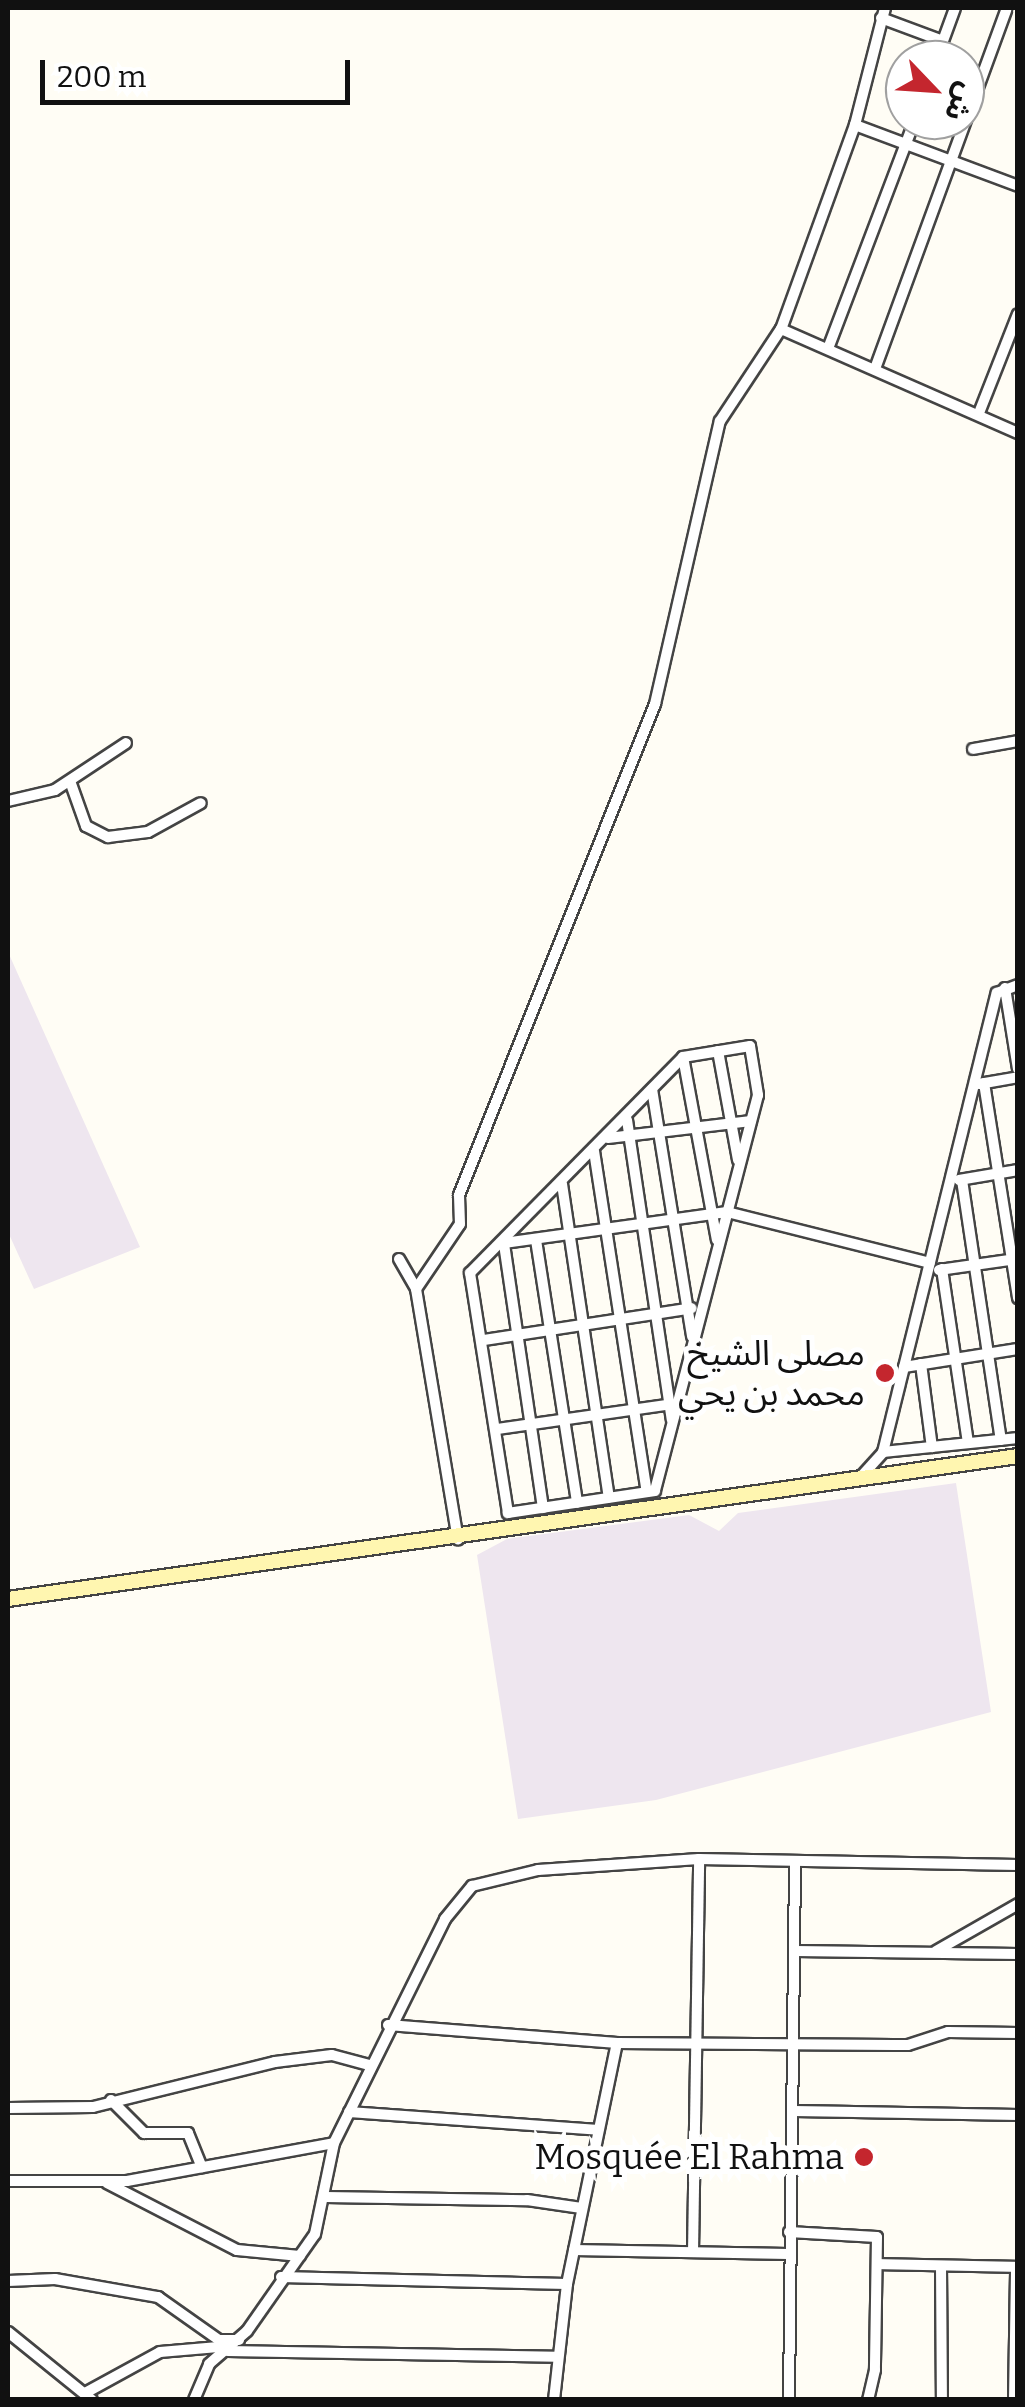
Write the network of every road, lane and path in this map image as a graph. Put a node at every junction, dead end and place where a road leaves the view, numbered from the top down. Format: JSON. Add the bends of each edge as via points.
{"nodes":[{"id":1,"x":955,"y":8,"type":"edge"},
{"id":2,"x":1008,"y":10,"type":"edge"},
{"id":3,"x":883,"y":13,"type":"edge"},
{"id":4,"x":940,"y":40,"type":"edge"},
{"id":5,"x":942,"y":40,"type":"edge"},
{"id":6,"x":855,"y":126,"type":"junction"},
{"id":7,"x":907,"y":141,"type":"junction"},
{"id":8,"x":952,"y":158,"type":"junction"},
{"id":9,"x":1018,"y":186,"type":"edge"},
{"id":10,"x":1018,"y":314,"type":"edge"},
{"id":11,"x":781,"y":329,"type":"junction"},
{"id":12,"x":829,"y":346,"type":"junction"},
{"id":13,"x":876,"y":366,"type":"junction"},
{"id":14,"x":978,"y":413,"type":"junction"},
{"id":15,"x":1018,"y":433,"type":"edge"},
{"id":16,"x":1018,"y":740,"type":"edge"},
{"id":17,"x":126,"y":744,"type":"dead end"},
{"id":18,"x":973,"y":749,"type":"dead end"},
{"id":19,"x":70,"y":782,"type":"junction"},
{"id":20,"x":8,"y":801,"type":"edge"},
{"id":21,"x":201,"y":803,"type":"dead end"},
{"id":22,"x":1011,"y":987,"type":"edge"},
{"id":23,"x":718,"y":1051,"type":"junction"},
{"id":24,"x":682,"y":1057,"type":"junction"},
{"id":25,"x":1018,"y":1069,"type":"edge"},
{"id":26,"x":1018,"y":1077,"type":"edge"},
{"id":27,"x":979,"y":1084,"type":"junction"},
{"id":28,"x":652,"y":1089,"type":"junction"},
{"id":29,"x":627,"y":1120,"type":"junction"},
{"id":30,"x":751,"y":1121,"type":"junction"},
{"id":31,"x":731,"y":1124,"type":"junction"},
{"id":32,"x":696,"y":1128,"type":"junction"},
{"id":33,"x":659,"y":1132,"type":"junction"},
{"id":34,"x":630,"y":1136,"type":"junction"},
{"id":35,"x":605,"y":1138,"type":"junction"},
{"id":36,"x":594,"y":1151,"type":"junction"},
{"id":37,"x":739,"y":1166,"type":"junction"},
{"id":38,"x":1018,"y":1170,"type":"edge"},
{"id":39,"x":998,"y":1173,"type":"junction"},
{"id":40,"x":956,"y":1180,"type":"junction"},
{"id":41,"x":562,"y":1184,"type":"junction"},
{"id":42,"x":727,"y":1212,"type":"junction"},
{"id":43,"x":712,"y":1214,"type":"junction"},
{"id":44,"x":673,"y":1220,"type":"junction"},
{"id":45,"x":642,"y":1224,"type":"junction"},
{"id":46,"x":606,"y":1230,"type":"junction"},
{"id":47,"x":571,"y":1234,"type":"junction"},
{"id":48,"x":536,"y":1240,"type":"junction"},
{"id":49,"x":504,"y":1243,"type":"junction"},
{"id":50,"x":718,"y":1246,"type":"junction"},
{"id":51,"x":400,"y":1259,"type":"dead end"},
{"id":52,"x":1014,"y":1259,"type":"edge"},
{"id":53,"x":975,"y":1265,"type":"junction"},
{"id":54,"x":929,"y":1267,"type":"junction"},
{"id":55,"x":942,"y":1270,"type":"junction"},
{"id":56,"x":416,"y":1289,"type":"junction"},
{"id":57,"x":1018,"y":1298,"type":"edge"},
{"id":58,"x":702,"y":1306,"type":"junction"},
{"id":59,"x":688,"y":1309,"type":"junction"},
{"id":60,"x":656,"y":1314,"type":"junction"},
{"id":61,"x":620,"y":1319,"type":"junction"},
{"id":62,"x":584,"y":1324,"type":"junction"},
{"id":63,"x":550,"y":1330,"type":"junction"},
{"id":64,"x":518,"y":1335,"type":"junction"},
{"id":65,"x":484,"y":1340,"type":"junction"},
{"id":66,"x":693,"y":1343,"type":"junction"},
{"id":67,"x":1018,"y":1349,"type":"edge"},
{"id":68,"x":988,"y":1354,"type":"junction"},
{"id":69,"x":955,"y":1359,"type":"junction"},
{"id":70,"x":921,"y":1364,"type":"junction"},
{"id":71,"x":904,"y":1367,"type":"junction"},
{"id":72,"x":674,"y":1404,"type":"junction"},
{"id":73,"x":634,"y":1409,"type":"junction"},
{"id":74,"x":597,"y":1414,"type":"junction"},
{"id":75,"x":564,"y":1419,"type":"junction"},
{"id":76,"x":531,"y":1424,"type":"junction"},
{"id":77,"x":496,"y":1428,"type":"junction"},
{"id":78,"x":1018,"y":1438,"type":"edge"},
{"id":79,"x":1002,"y":1440,"type":"junction"},
{"id":80,"x":968,"y":1443,"type":"junction"},
{"id":81,"x":932,"y":1447,"type":"junction"},
{"id":82,"x":883,"y":1452,"type":"junction"},
{"id":83,"x":1018,"y":1456,"type":"edge"},
{"id":84,"x":859,"y":1480,"type":"junction"},
{"id":85,"x":646,"y":1492,"type":"junction"},
{"id":86,"x":609,"y":1498,"type":"junction"},
{"id":87,"x":578,"y":1502,"type":"junction"},
{"id":88,"x":543,"y":1508,"type":"junction"},
{"id":89,"x":458,"y":1540,"type":"junction"},
{"id":90,"x":8,"y":1599,"type":"edge"},
{"id":91,"x":700,"y":1859,"type":"junction"},
{"id":92,"x":795,"y":1862,"type":"junction"},
{"id":93,"x":1018,"y":1865,"type":"edge"},
{"id":94,"x":1018,"y":1904,"type":"edge"},
{"id":95,"x":796,"y":1950,"type":"junction"},
{"id":96,"x":932,"y":1953,"type":"junction"},
{"id":97,"x":1018,"y":1954,"type":"edge"},
{"id":98,"x":388,"y":2024,"type":"junction"},
{"id":99,"x":1018,"y":2033,"type":"edge"},
{"id":100,"x":617,"y":2043,"type":"junction"},
{"id":101,"x":696,"y":2043,"type":"junction"},
{"id":102,"x":796,"y":2044,"type":"junction"},
{"id":103,"x":369,"y":2065,"type":"junction"},
{"id":104,"x":111,"y":2100,"type":"junction"},
{"id":105,"x":8,"y":2108,"type":"edge"},
{"id":106,"x":794,"y":2111,"type":"junction"},
{"id":107,"x":349,"y":2112,"type":"junction"},
{"id":108,"x":1018,"y":2114,"type":"edge"},
{"id":109,"x":598,"y":2130,"type":"junction"},
{"id":110,"x":334,"y":2143,"type":"junction"},
{"id":111,"x":202,"y":2167,"type":"junction"},
{"id":112,"x":8,"y":2181,"type":"edge"},
{"id":113,"x":106,"y":2182,"type":"junction"},
{"id":114,"x":326,"y":2197,"type":"junction"},
{"id":115,"x":581,"y":2208,"type":"junction"},
{"id":116,"x":789,"y":2232,"type":"junction"},
{"id":117,"x":574,"y":2250,"type":"junction"},
{"id":118,"x":693,"y":2252,"type":"junction"},
{"id":119,"x":788,"y":2254,"type":"junction"},
{"id":120,"x":300,"y":2256,"type":"junction"},
{"id":121,"x":878,"y":2264,"type":"junction"},
{"id":122,"x":941,"y":2266,"type":"junction"},
{"id":123,"x":1017,"y":2267,"type":"edge"},
{"id":124,"x":282,"y":2277,"type":"junction"},
{"id":125,"x":8,"y":2281,"type":"edge"},
{"id":126,"x":567,"y":2284,"type":"junction"},
{"id":127,"x":8,"y":2332,"type":"edge"},
{"id":128,"x":233,"y":2345,"type":"junction"},
{"id":129,"x":556,"y":2358,"type":"junction"},
{"id":130,"x":90,"y":2396,"type":"edge"},
{"id":131,"x":194,"y":2400,"type":"edge"},
{"id":132,"x":554,"y":2400,"type":"edge"},
{"id":133,"x":788,"y":2400,"type":"edge"},
{"id":134,"x":868,"y":2400,"type":"edge"},
{"id":135,"x":942,"y":2400,"type":"edge"},
{"id":136,"x":1014,"y":2400,"type":"edge"}],
"edges":[{"from":1,"to":5,"type":"street"},
{"from":2,"to":8,"type":"street"},
{"from":3,"to":4,"type":"street"},
{"from":3,"to":6,"type":"street"},
{"from":6,"to":7,"type":"street"},
{"from":6,"to":11,"type":"street"},
{"from":7,"to":8,"type":"street"},
{"from":7,"to":12,"type":"street"},
{"from":8,"to":9,"type":"street"},
{"from":8,"to":13,"type":"street"},
{"from":10,"to":14,"type":"street"},
{"from":11,"to":12,"type":"street"},
{"from":11,"to":56,"type":"street","via":[[720,421],[654,704],[459,1195],[460,1224]]},
{"from":12,"to":13,"type":"street"},
{"from":13,"to":14,"type":"street"},
{"from":14,"to":15,"type":"street"},
{"from":16,"to":18,"type":"street"},
{"from":17,"to":19,"type":"street"},
{"from":19,"to":20,"type":"street"},
{"from":19,"to":21,"type":"street","via":[[86,826],[108,838],[148,832]]},
{"from":22,"to":25,"type":"street"},
{"from":22,"to":27,"type":"street","via":[[997,993]]},
{"from":23,"to":24,"type":"street"},
{"from":23,"to":30,"type":"street","via":[[750,1046],[758,1095]]},
{"from":23,"to":31,"type":"street"},
{"from":24,"to":28,"type":"street"},
{"from":24,"to":32,"type":"street"},
{"from":26,"to":27,"type":"street"},
{"from":27,"to":39,"type":"street"},
{"from":27,"to":40,"type":"street"},
{"from":28,"to":29,"type":"street"},
{"from":28,"to":33,"type":"street"},
{"from":29,"to":34,"type":"street"},
{"from":29,"to":35,"type":"street"},
{"from":30,"to":31,"type":"street"},
{"from":30,"to":37,"type":"street"},
{"from":31,"to":32,"type":"street"},
{"from":31,"to":37,"type":"street"},
{"from":32,"to":33,"type":"street"},
{"from":32,"to":43,"type":"street"},
{"from":33,"to":34,"type":"street"},
{"from":33,"to":44,"type":"street"},
{"from":34,"to":35,"type":"street"},
{"from":34,"to":45,"type":"street"},
{"from":35,"to":36,"type":"street"},
{"from":36,"to":41,"type":"street"},
{"from":36,"to":46,"type":"street"},
{"from":37,"to":42,"type":"street"},
{"from":38,"to":39,"type":"street"},
{"from":39,"to":40,"type":"street"},
{"from":39,"to":52,"type":"street"},
{"from":40,"to":53,"type":"street"},
{"from":40,"to":54,"type":"street"},
{"from":41,"to":47,"type":"street"},
{"from":41,"to":49,"type":"street"},
{"from":42,"to":43,"type":"street"},
{"from":42,"to":50,"type":"street"},
{"from":42,"to":54,"type":"street"},
{"from":43,"to":44,"type":"street"},
{"from":43,"to":50,"type":"street"},
{"from":44,"to":45,"type":"street"},
{"from":44,"to":59,"type":"street"},
{"from":45,"to":46,"type":"street"},
{"from":45,"to":60,"type":"street"},
{"from":46,"to":47,"type":"street"},
{"from":46,"to":61,"type":"street"},
{"from":47,"to":48,"type":"street"},
{"from":47,"to":62,"type":"street"},
{"from":48,"to":49,"type":"street"},
{"from":48,"to":63,"type":"street"},
{"from":49,"to":64,"type":"street"},
{"from":49,"to":65,"type":"street","via":[[470,1273]]},
{"from":50,"to":58,"type":"street"},
{"from":51,"to":56,"type":"street"},
{"from":52,"to":53,"type":"street"},
{"from":52,"to":57,"type":"street"},
{"from":53,"to":55,"type":"street"},
{"from":53,"to":68,"type":"street"},
{"from":54,"to":55,"type":"street"},
{"from":54,"to":71,"type":"street"},
{"from":55,"to":69,"type":"street"},
{"from":56,"to":89,"type":"street"},
{"from":58,"to":59,"type":"street"},
{"from":58,"to":66,"type":"street"},
{"from":59,"to":60,"type":"street"},
{"from":59,"to":66,"type":"street"},
{"from":60,"to":61,"type":"street"},
{"from":60,"to":72,"type":"street"},
{"from":61,"to":62,"type":"street"},
{"from":61,"to":73,"type":"street"},
{"from":62,"to":63,"type":"street"},
{"from":62,"to":74,"type":"street"},
{"from":63,"to":64,"type":"street"},
{"from":63,"to":75,"type":"street"},
{"from":64,"to":65,"type":"street"},
{"from":64,"to":76,"type":"street"},
{"from":65,"to":77,"type":"street"},
{"from":66,"to":72,"type":"street"},
{"from":67,"to":68,"type":"street"},
{"from":68,"to":69,"type":"street"},
{"from":68,"to":79,"type":"street"},
{"from":69,"to":70,"type":"street"},
{"from":69,"to":80,"type":"street"},
{"from":70,"to":71,"type":"street"},
{"from":70,"to":81,"type":"street"},
{"from":71,"to":82,"type":"street"},
{"from":72,"to":73,"type":"street"},
{"from":72,"to":85,"type":"street","via":[[674,1436],[655,1490]]},
{"from":73,"to":74,"type":"street"},
{"from":73,"to":85,"type":"street"},
{"from":74,"to":75,"type":"street"},
{"from":74,"to":86,"type":"street"},
{"from":75,"to":76,"type":"street"},
{"from":75,"to":87,"type":"street"},
{"from":76,"to":77,"type":"street"},
{"from":76,"to":88,"type":"street"},
{"from":77,"to":88,"type":"street","via":[[508,1513]]},
{"from":78,"to":79,"type":"street"},
{"from":79,"to":80,"type":"street"},
{"from":80,"to":81,"type":"street"},
{"from":81,"to":82,"type":"street"},
{"from":82,"to":84,"type":"street"},
{"from":83,"to":84,"type":"street"},
{"from":84,"to":89,"type":"street"},
{"from":85,"to":86,"type":"street"},
{"from":86,"to":87,"type":"street"},
{"from":87,"to":88,"type":"street"},
{"from":89,"to":90,"type":"street"},
{"from":91,"to":92,"type":"street"},
{"from":91,"to":98,"type":"street","via":[[538,1870],[472,1886],[445,1919]]},
{"from":91,"to":101,"type":"street"},
{"from":92,"to":93,"type":"street"},
{"from":92,"to":95,"type":"street"},
{"from":94,"to":96,"type":"street"},
{"from":95,"to":96,"type":"street"},
{"from":95,"to":102,"type":"street"},
{"from":96,"to":97,"type":"street"},
{"from":98,"to":100,"type":"street"},
{"from":98,"to":103,"type":"street"},
{"from":99,"to":102,"type":"street","via":[[948,2032],[908,2045]]},
{"from":100,"to":101,"type":"street"},
{"from":100,"to":109,"type":"street"},
{"from":101,"to":102,"type":"street"},
{"from":101,"to":118,"type":"street"},
{"from":102,"to":106,"type":"street"},
{"from":103,"to":104,"type":"street","via":[[332,2055],[275,2062]]},
{"from":103,"to":107,"type":"street"},
{"from":104,"to":105,"type":"street","via":[[92,2107]]},
{"from":104,"to":111,"type":"street","via":[[144,2133],[188,2133]]},
{"from":106,"to":108,"type":"street"},
{"from":106,"to":116,"type":"street"},
{"from":107,"to":109,"type":"street"},
{"from":107,"to":110,"type":"street"},
{"from":109,"to":115,"type":"street"},
{"from":110,"to":111,"type":"street"},
{"from":110,"to":114,"type":"street"},
{"from":111,"to":113,"type":"street"},
{"from":112,"to":113,"type":"street"},
{"from":113,"to":120,"type":"street","via":[[237,2250]]},
{"from":114,"to":115,"type":"street","via":[[526,2200]]},
{"from":114,"to":120,"type":"street"},
{"from":115,"to":117,"type":"street"},
{"from":116,"to":119,"type":"street"},
{"from":116,"to":121,"type":"street","via":[[871,2233]]},
{"from":117,"to":118,"type":"street"},
{"from":117,"to":126,"type":"street"},
{"from":118,"to":119,"type":"street"},
{"from":119,"to":133,"type":"street"},
{"from":120,"to":124,"type":"street"},
{"from":121,"to":122,"type":"street"},
{"from":121,"to":134,"type":"street"},
{"from":122,"to":123,"type":"street"},
{"from":122,"to":135,"type":"street"},
{"from":123,"to":136,"type":"street"},
{"from":124,"to":126,"type":"street"},
{"from":124,"to":128,"type":"street"},
{"from":125,"to":128,"type":"street","via":[[55,2278],[158,2297]]},
{"from":126,"to":129,"type":"street"},
{"from":127,"to":130,"type":"street"},
{"from":128,"to":129,"type":"street"},
{"from":128,"to":130,"type":"street","via":[[160,2352]]},
{"from":128,"to":131,"type":"street","via":[[209,2364]]},
{"from":129,"to":132,"type":"street"}]}
